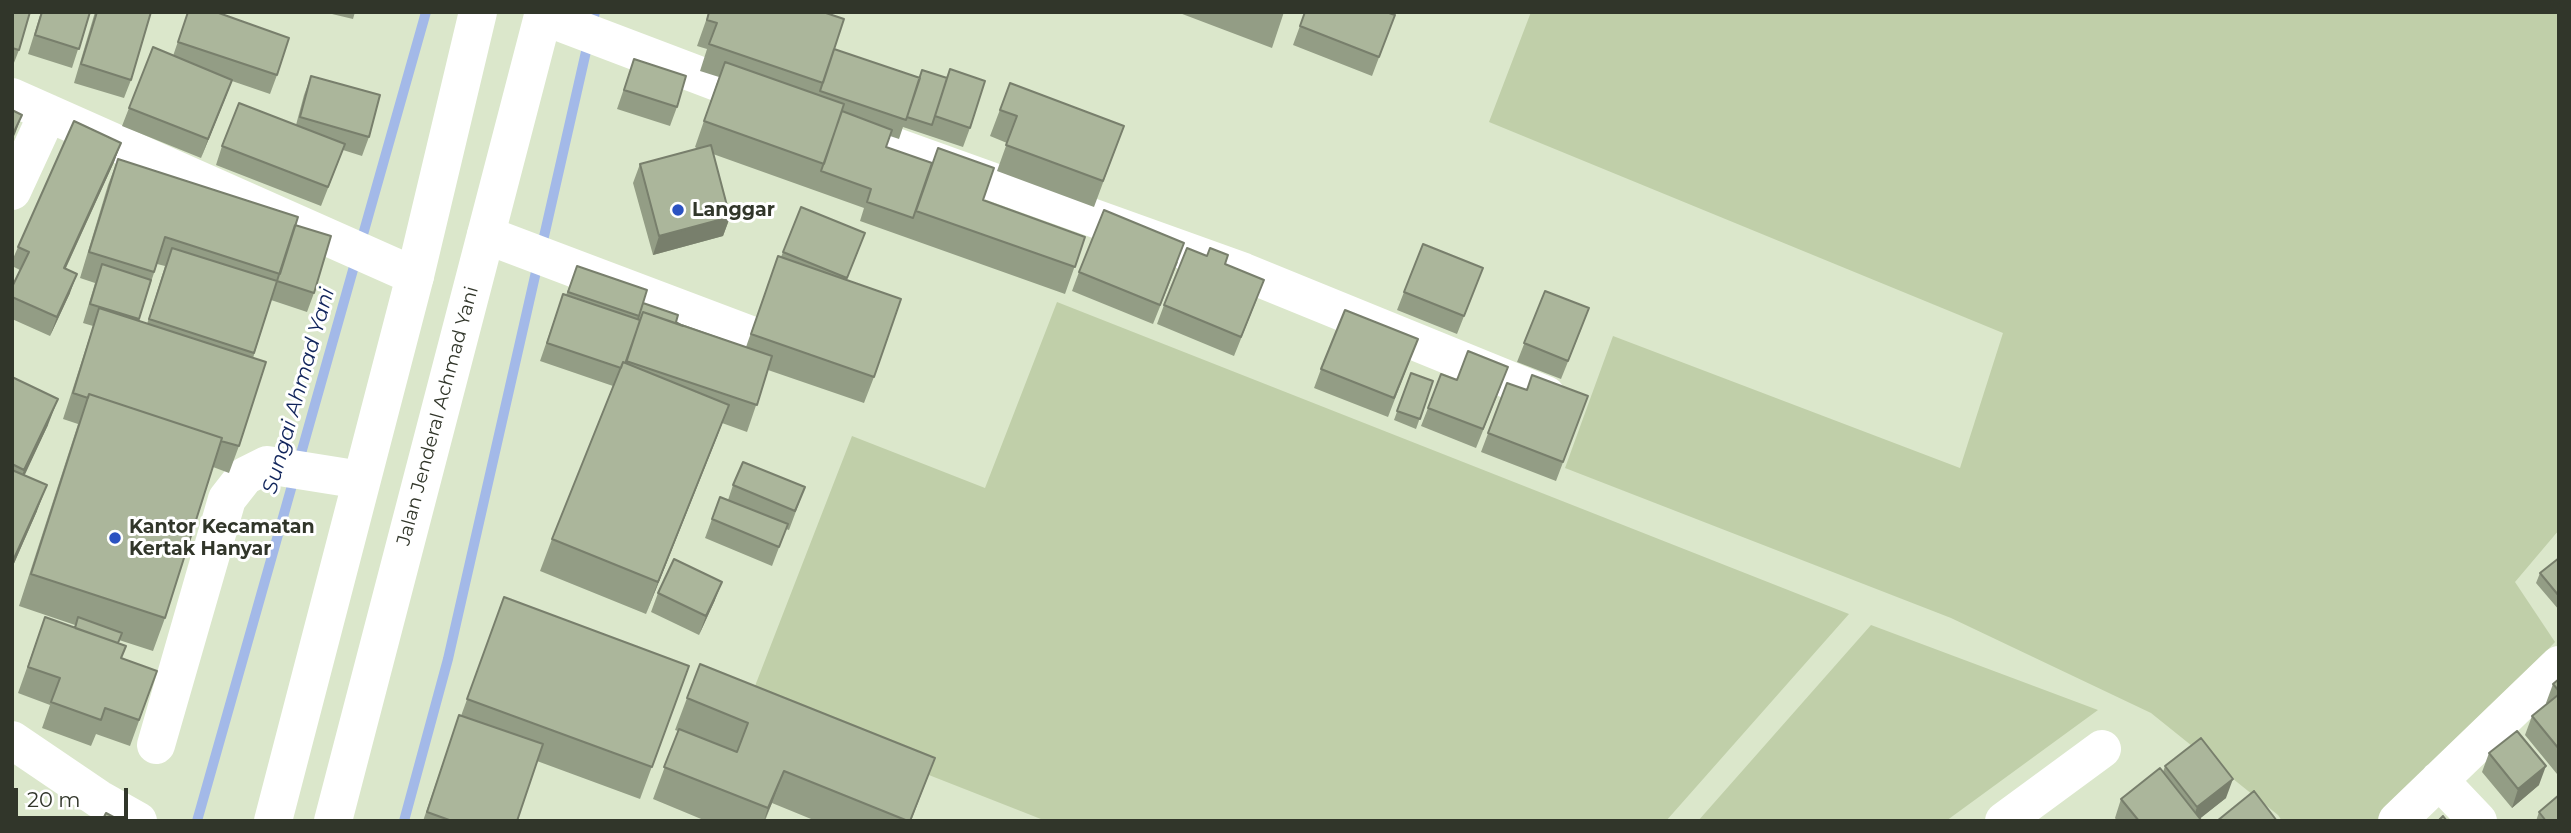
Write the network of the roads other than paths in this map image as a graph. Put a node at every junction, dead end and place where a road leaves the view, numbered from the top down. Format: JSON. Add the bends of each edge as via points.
{"nodes":[{"id":1,"x":478,"y":12,"type":"edge"},
{"id":2,"x":543,"y":14,"type":"edge"},
{"id":3,"x":12,"y":97,"type":"edge"},
{"id":4,"x":48,"y":113,"type":"junction"},
{"id":5,"x":12,"y":191,"type":"edge"},
{"id":6,"x":485,"y":235,"type":"junction"},
{"id":7,"x":415,"y":276,"type":"junction"},
{"id":8,"x":748,"y":334,"type":"edge"},
{"id":9,"x":1546,"y":395,"type":"edge"},
{"id":10,"x":361,"y":480,"type":"junction"},
{"id":11,"x":2559,"y":665,"type":"edge"},
{"id":12,"x":12,"y":740,"type":"edge"},
{"id":13,"x":156,"y":745,"type":"dead end"},
{"id":14,"x":2102,"y":749,"type":"dead end"},
{"id":15,"x":2439,"y":780,"type":"junction"},
{"id":16,"x":138,"y":821,"type":"edge"},
{"id":17,"x":273,"y":821,"type":"edge"},
{"id":18,"x":333,"y":821,"type":"edge"},
{"id":19,"x":2004,"y":821,"type":"edge"},
{"id":20,"x":2397,"y":821,"type":"edge"},
{"id":21,"x":2478,"y":821,"type":"edge"}],
"edges":[{"from":1,"to":7,"type":"main road"},
{"from":2,"to":6,"type":"main road","name":"Jalan Jenderal Achmad Yani"},
{"from":2,"to":9,"type":"main road","via":[[801,113],[1244,272]]},
{"from":3,"to":4,"type":"main road"},
{"from":4,"to":5,"type":"main road"},
{"from":4,"to":7,"type":"main road"},
{"from":6,"to":8,"type":"main road"},
{"from":6,"to":18,"type":"main road","name":"Jalan Jenderal Achmad Yani"},
{"from":7,"to":10,"type":"main road"},
{"from":10,"to":13,"type":"main road","via":[[267,465],[245,476],[227,499]]},
{"from":10,"to":17,"type":"main road"},
{"from":11,"to":15,"type":"main road"},
{"from":12,"to":16,"type":"main road"},
{"from":14,"to":19,"type":"main road"},
{"from":15,"to":20,"type":"main road"},
{"from":15,"to":21,"type":"main road"}]}
